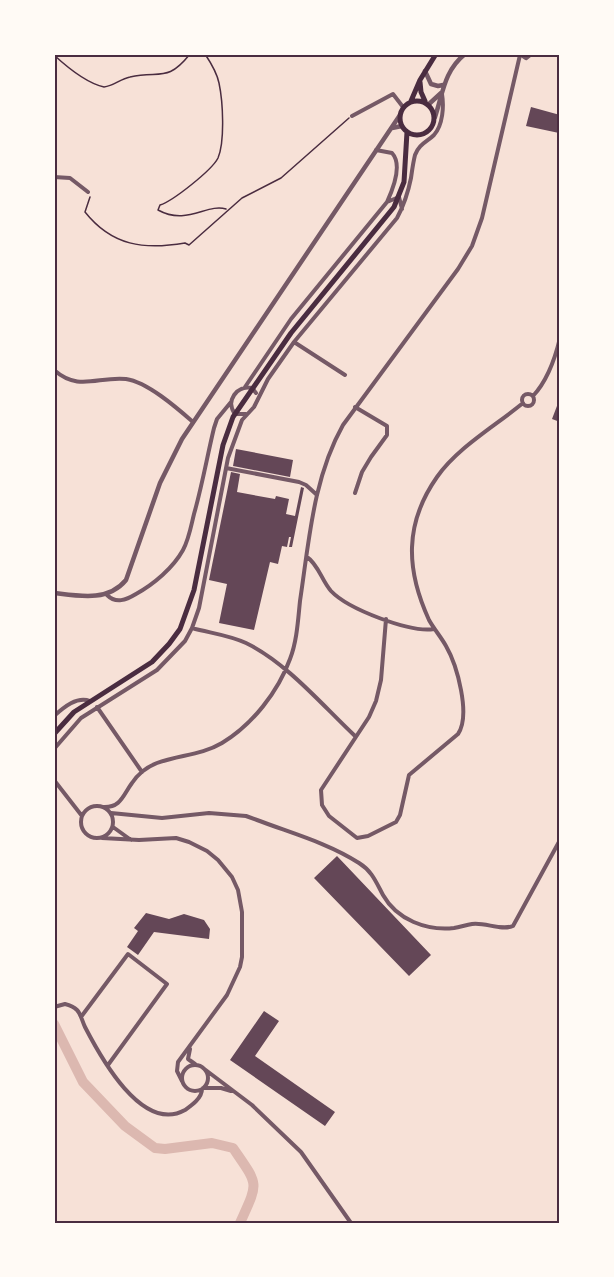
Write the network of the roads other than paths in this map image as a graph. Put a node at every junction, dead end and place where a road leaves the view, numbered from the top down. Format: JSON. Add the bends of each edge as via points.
{"nodes":[{"id":1,"x":436,"y":54,"type":"edge"},
{"id":2,"x":465,"y":54,"type":"edge"},
{"id":3,"x":520,"y":54,"type":"edge"},
{"id":4,"x":531,"y":54,"type":"edge"},
{"id":5,"x":526,"y":58,"type":"junction"},
{"id":6,"x":518,"y":68,"type":"junction"},
{"id":7,"x":425,"y":71,"type":"junction"},
{"id":8,"x":420,"y":80,"type":"junction"},
{"id":9,"x":443,"y":85,"type":"junction"},
{"id":10,"x":441,"y":93,"type":"junction"},
{"id":11,"x":411,"y":101,"type":"junction"},
{"id":12,"x":427,"y":103,"type":"junction"},
{"id":13,"x":404,"y":107,"type":"junction"},
{"id":14,"x":400,"y":115,"type":"junction"},
{"id":15,"x":352,"y":116,"type":"road end"},
{"id":16,"x":435,"y":117,"type":"junction"},
{"id":17,"x":402,"y":126,"type":"junction"},
{"id":18,"x":392,"y":128,"type":"junction"},
{"id":19,"x":407,"y":132,"type":"junction"},
{"id":20,"x":417,"y":135,"type":"junction"},
{"id":21,"x":376,"y":150,"type":"junction"},
{"id":22,"x":407,"y":150,"type":"junction"},
{"id":23,"x":54,"y":177,"type":"edge"},
{"id":24,"x":88,"y":192,"type":"road end"},
{"id":25,"x":399,"y":197,"type":"junction"},
{"id":26,"x":387,"y":202,"type":"junction"},
{"id":27,"x":402,"y":210,"type":"junction"},
{"id":28,"x":560,"y":338,"type":"edge"},
{"id":29,"x":294,"y":342,"type":"junction"},
{"id":30,"x":54,"y":370,"type":"edge"},
{"id":31,"x":345,"y":375,"type":"dead end"},
{"id":32,"x":258,"y":380,"type":"junction"},
{"id":33,"x":245,"y":387,"type":"junction"},
{"id":34,"x":254,"y":391,"type":"junction"},
{"id":35,"x":533,"y":396,"type":"junction"},
{"id":36,"x":256,"y":400,"type":"junction"},
{"id":37,"x":231,"y":402,"type":"junction"},
{"id":38,"x":523,"y":403,"type":"junction"},
{"id":39,"x":355,"y":407,"type":"junction"},
{"id":40,"x":233,"y":412,"type":"junction"},
{"id":41,"x":245,"y":414,"type":"junction"},
{"id":42,"x":193,"y":422,"type":"junction"},
{"id":43,"x":230,"y":424,"type":"junction"},
{"id":44,"x":226,"y":468,"type":"junction"},
{"id":45,"x":355,"y":493,"type":"dead end"},
{"id":46,"x":317,"y":495,"type":"junction"},
{"id":47,"x":307,"y":557,"type":"junction"},
{"id":48,"x":54,"y":594,"type":"edge"},
{"id":49,"x":107,"y":594,"type":"junction"},
{"id":50,"x":386,"y":619,"type":"junction"},
{"id":51,"x":192,"y":628,"type":"junction"},
{"id":52,"x":434,"y":628,"type":"junction"},
{"id":53,"x":286,"y":670,"type":"junction"},
{"id":54,"x":90,"y":701,"type":"junction"},
{"id":55,"x":97,"y":707,"type":"junction"},
{"id":56,"x":54,"y":717,"type":"edge"},
{"id":57,"x":54,"y":734,"type":"edge"},
{"id":58,"x":355,"y":736,"type":"junction"},
{"id":59,"x":54,"y":749,"type":"edge"},
{"id":60,"x":142,"y":772,"type":"junction"},
{"id":61,"x":54,"y":780,"type":"edge"},
{"id":62,"x":103,"y":807,"type":"junction"},
{"id":63,"x":111,"y":813,"type":"junction"},
{"id":64,"x":82,"y":816,"type":"junction"},
{"id":65,"x":113,"y":827,"type":"junction"},
{"id":66,"x":102,"y":838,"type":"junction"},
{"id":67,"x":132,"y":840,"type":"junction"},
{"id":68,"x":560,"y":840,"type":"edge"},
{"id":69,"x":54,"y":1007,"type":"edge"},
{"id":70,"x":81,"y":1017,"type":"junction"},
{"id":71,"x":192,"y":1043,"type":"junction"},
{"id":72,"x":108,"y":1065,"type":"junction"},
{"id":73,"x":201,"y":1067,"type":"junction"},
{"id":74,"x":182,"y":1081,"type":"junction"},
{"id":75,"x":203,"y":1089,"type":"junction"},
{"id":76,"x":190,"y":1090,"type":"junction"},
{"id":77,"x":235,"y":1092,"type":"junction"},
{"id":78,"x":192,"y":1104,"type":"junction"},
{"id":79,"x":351,"y":1223,"type":"edge"}],
"edges":[{"from":1,"to":7,"type":"main road"},
{"from":2,"to":9,"type":"street","via":[[452,66]]},
{"from":3,"to":5,"type":"street"},
{"from":3,"to":6,"type":"street"},
{"from":4,"to":5,"type":"street"},
{"from":5,"to":6,"type":"street"},
{"from":6,"to":39,"type":"street","via":[[472,246]]},
{"from":7,"to":8,"type":"main road"},
{"from":7,"to":9,"type":"street","via":[[431,84]]},
{"from":8,"to":11,"type":"main road"},
{"from":8,"to":12,"type":"main road"},
{"from":9,"to":10,"type":"street"},
{"from":10,"to":12,"type":"street"},
{"from":10,"to":16,"type":"street"},
{"from":10,"to":27,"type":"street","via":[[444,102],[440,124],[418,149]]},
{"from":11,"to":12,"type":"main road"},
{"from":11,"to":13,"type":"main road"},
{"from":12,"to":16,"type":"main road"},
{"from":13,"to":14,"type":"main road"},
{"from":13,"to":15,"type":"street","via":[[393,94]]},
{"from":14,"to":17,"type":"main road"},
{"from":14,"to":18,"type":"street"},
{"from":16,"to":20,"type":"main road","via":[[432,128]]},
{"from":17,"to":18,"type":"street"},
{"from":17,"to":19,"type":"main road"},
{"from":18,"to":21,"type":"street"},
{"from":19,"to":20,"type":"main road"},
{"from":19,"to":22,"type":"main road"},
{"from":20,"to":22,"type":"main road"},
{"from":21,"to":26,"type":"street","via":[[392,153],[397,162]]},
{"from":21,"to":42,"type":"street"},
{"from":22,"to":25,"type":"main road"},
{"from":23,"to":24,"type":"street","via":[[70,178]]},
{"from":25,"to":26,"type":"street"},
{"from":25,"to":27,"type":"street"},
{"from":25,"to":32,"type":"main road"},
{"from":26,"to":33,"type":"street","via":[[286,326]]},
{"from":27,"to":29,"type":"street"},
{"from":28,"to":35,"type":"street","via":[[550,371]]},
{"from":29,"to":31,"type":"street"},
{"from":29,"to":36,"type":"street"},
{"from":30,"to":42,"type":"street","via":[[77,382],[138,382]]},
{"from":32,"to":33,"type":"street"},
{"from":32,"to":34,"type":"main road"},
{"from":33,"to":34,"type":"street"},
{"from":33,"to":37,"type":"street"},
{"from":34,"to":36,"type":"street"},
{"from":34,"to":40,"type":"main road"},
{"from":35,"to":38,"type":"street","via":[[525,394]]},
{"from":35,"to":38,"type":"street","via":[[532,405]]},
{"from":36,"to":41,"type":"street"},
{"from":37,"to":40,"type":"street"},
{"from":37,"to":49,"type":"street","via":[[217,419],[191,528],[178,557],[158,578],[131,597],[117,601]]},
{"from":38,"to":52,"type":"street","via":[[449,463],[421,506],[412,538],[413,574]]},
{"from":39,"to":45,"type":"street","via":[[388,430]]},
{"from":39,"to":46,"type":"street","via":[[332,444]]},
{"from":40,"to":41,"type":"street"},
{"from":40,"to":43,"type":"main road"},
{"from":41,"to":43,"type":"street"},
{"from":41,"to":44,"type":"street"},
{"from":42,"to":49,"type":"street","via":[[160,483],[126,580]]},
{"from":43,"to":54,"type":"main road","via":[[194,590],[180,629],[152,662]]},
{"from":44,"to":46,"type":"street","via":[[299,482]]},
{"from":44,"to":51,"type":"street"},
{"from":46,"to":47,"type":"street"},
{"from":47,"to":50,"type":"street","via":[[339,598]]},
{"from":47,"to":53,"type":"street","via":[[294,646]]},
{"from":48,"to":49,"type":"street"},
{"from":50,"to":52,"type":"street","via":[[423,629]]},
{"from":50,"to":58,"type":"street","via":[[380,688],[369,717]]},
{"from":51,"to":53,"type":"street","via":[[247,644]]},
{"from":51,"to":55,"type":"street","via":[[164,664]]},
{"from":52,"to":58,"type":"street","via":[[448,648],[456,672],[464,718],[462,728],[409,775],[396,822],[360,838],[329,816],[321,794]]},
{"from":53,"to":58,"type":"street"},
{"from":53,"to":60,"type":"street","via":[[268,700],[227,739]]},
{"from":54,"to":56,"type":"street","via":[[77,700]]},
{"from":54,"to":57,"type":"main road"},
{"from":55,"to":59,"type":"street","via":[[76,723]]},
{"from":55,"to":60,"type":"street"},
{"from":60,"to":62,"type":"street","via":[[119,803]]},
{"from":61,"to":64,"type":"street"},
{"from":62,"to":63,"type":"street"},
{"from":62,"to":64,"type":"street","via":[[91,807]]},
{"from":63,"to":65,"type":"street"},
{"from":63,"to":68,"type":"street","via":[[162,818],[215,813],[246,816],[333,849],[361,864],[399,913],[425,927],[439,929],[472,924],[513,926]]},
{"from":64,"to":66,"type":"street","via":[[81,826],[87,835]]},
{"from":65,"to":66,"type":"street"},
{"from":65,"to":67,"type":"street"},
{"from":66,"to":67,"type":"street"},
{"from":67,"to":71,"type":"street","via":[[176,838],[198,845],[223,865],[240,897],[240,967],[227,995]]},
{"from":69,"to":70,"type":"street","via":[[71,1006]]},
{"from":70,"to":72,"type":"street"},
{"from":70,"to":72,"type":"street","via":[[128,954],[167,984]]},
{"from":71,"to":73,"type":"street","via":[[188,1059]]},
{"from":71,"to":74,"type":"street","via":[[177,1065]]},
{"from":72,"to":78,"type":"street","via":[[125,1090],[153,1111],[171,1114]]},
{"from":73,"to":74,"type":"street","via":[[185,1070]]},
{"from":73,"to":75,"type":"street","via":[[208,1080]]},
{"from":73,"to":77,"type":"street"},
{"from":74,"to":76,"type":"street"},
{"from":75,"to":76,"type":"street"},
{"from":75,"to":77,"type":"street"},
{"from":75,"to":78,"type":"street"},
{"from":76,"to":78,"type":"street"},
{"from":77,"to":79,"type":"street","via":[[301,1152]]}]}
